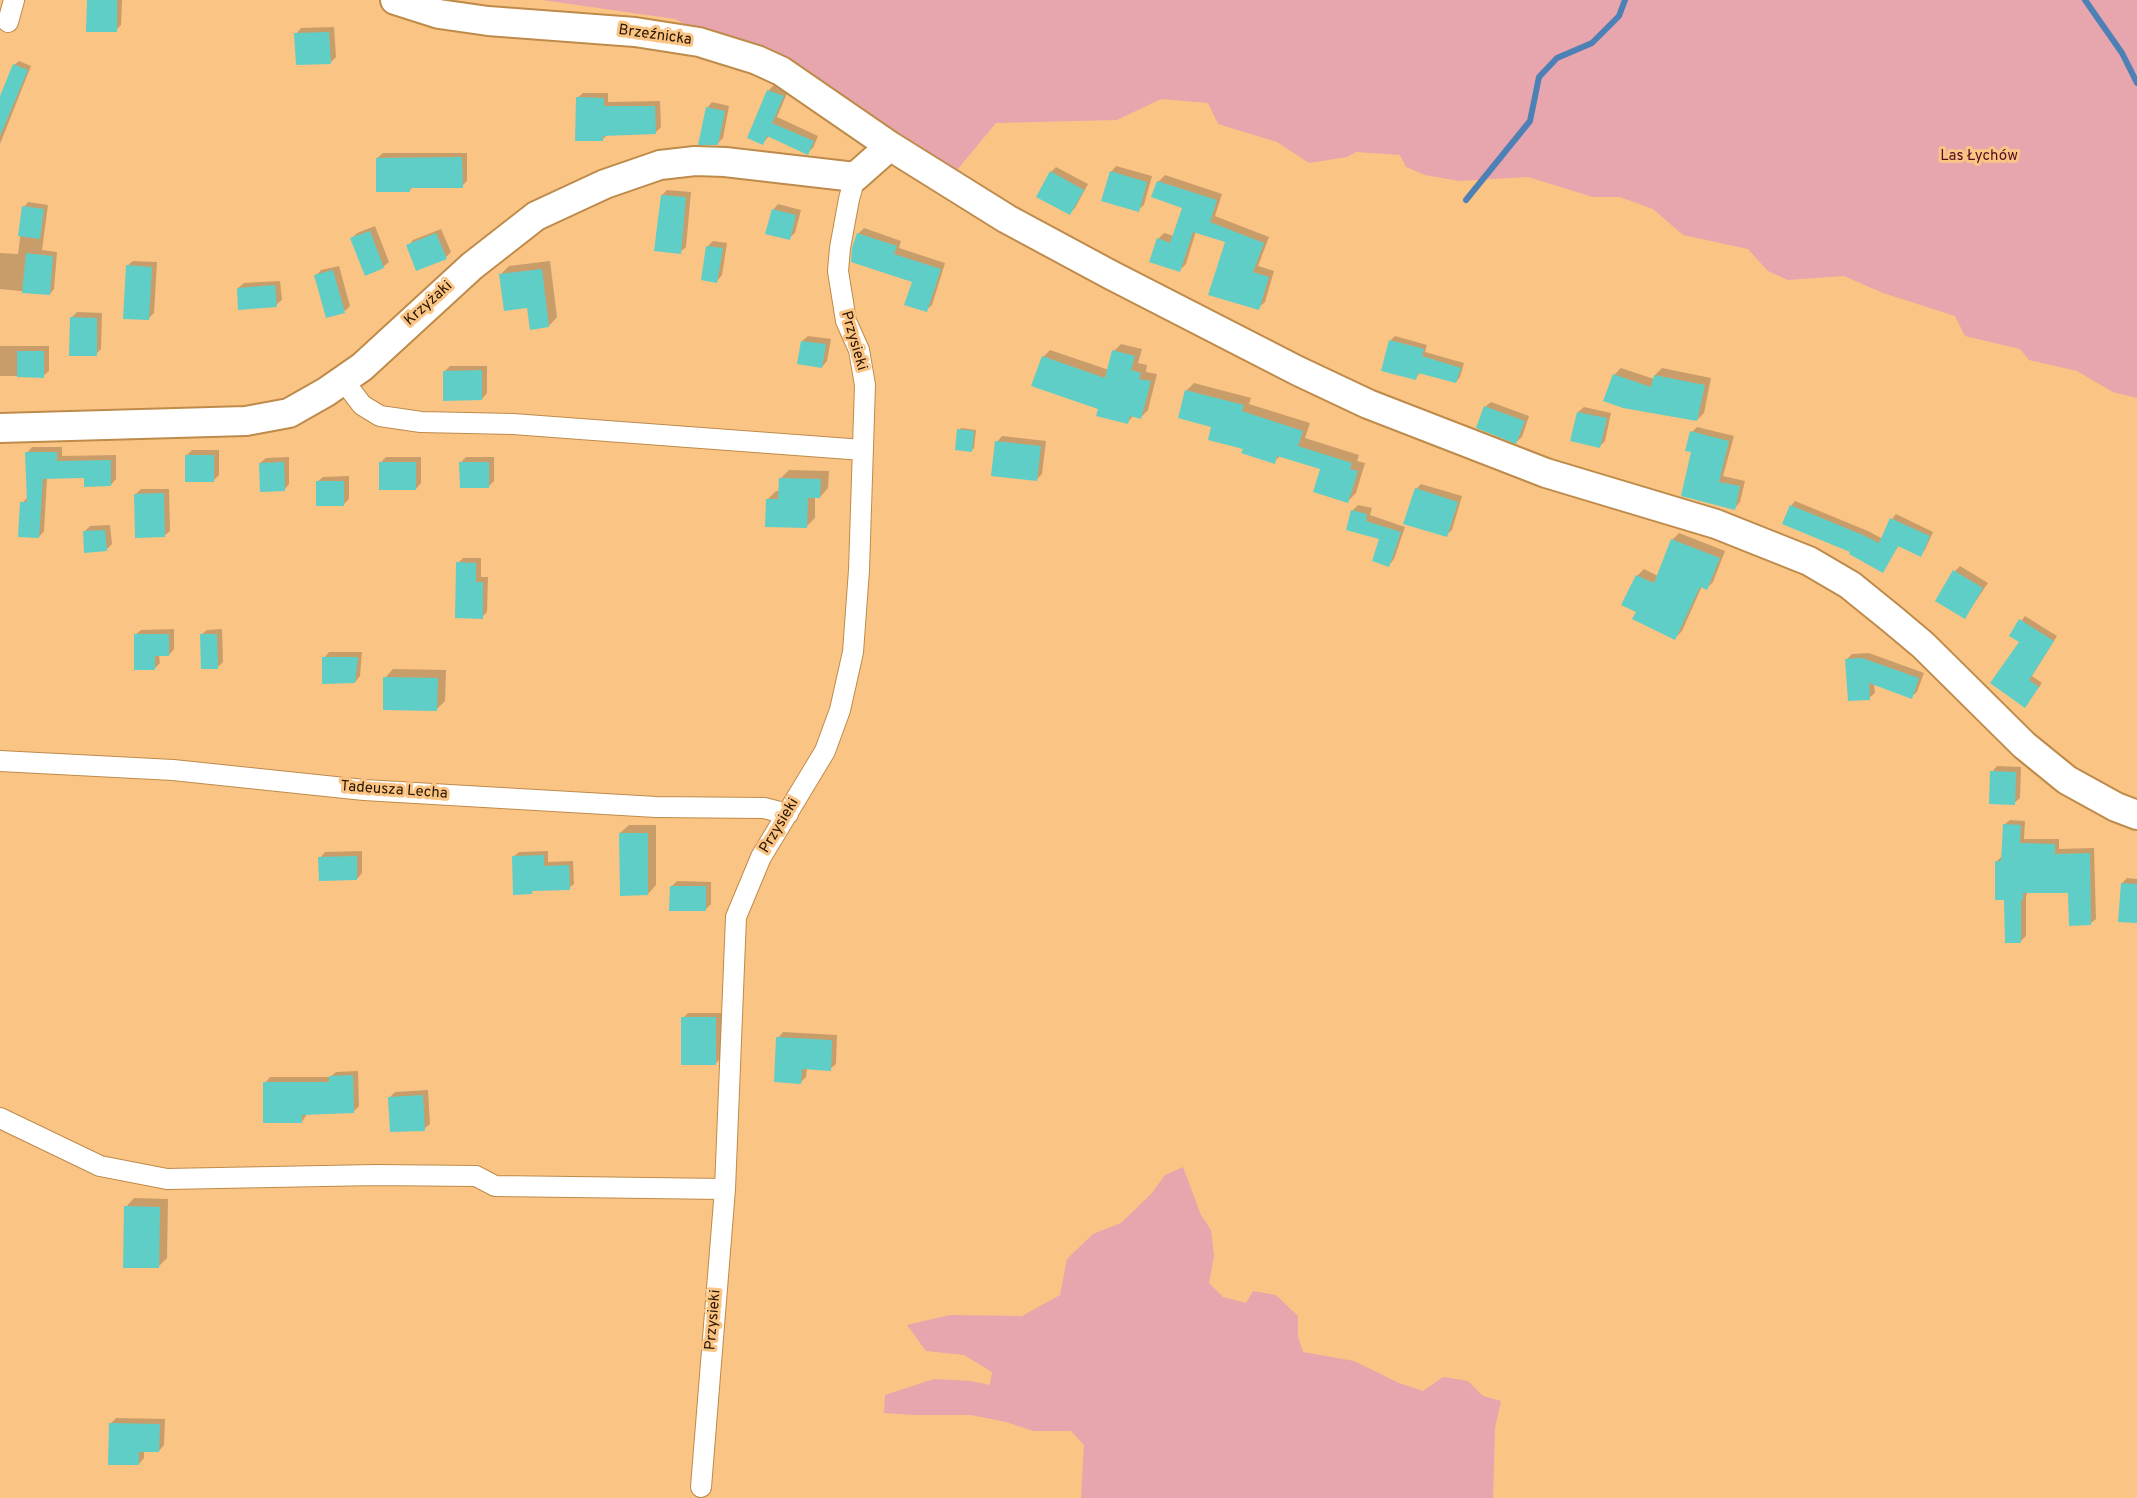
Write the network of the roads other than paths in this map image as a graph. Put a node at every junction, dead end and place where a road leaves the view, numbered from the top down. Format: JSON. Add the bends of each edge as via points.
{"nodes":[{"id":1,"x":14,"y":0,"type":"edge"},
{"id":2,"x":395,"y":0,"type":"edge"},
{"id":3,"x":8,"y":22,"type":"dead end"},
{"id":4,"x":890,"y":146,"type":"junction"},
{"id":5,"x":855,"y":177,"type":"junction"},
{"id":6,"x":343,"y":380,"type":"junction"},
{"id":7,"x":0,"y":428,"type":"edge"},
{"id":8,"x":863,"y":450,"type":"junction"},
{"id":9,"x":0,"y":761,"type":"edge"},
{"id":10,"x":788,"y":814,"type":"junction"},
{"id":11,"x":2137,"y":815,"type":"edge"},
{"id":12,"x":0,"y":1118,"type":"edge"},
{"id":13,"x":725,"y":1189,"type":"junction"},
{"id":14,"x":701,"y":1487,"type":"dead end"}],
"edges":[{"from":1,"to":3,"type":"street"},
{"from":2,"to":4,"type":"street","name":"Brzeźnicka","via":[[439,14],[635,32],[708,45],[781,71]]},
{"from":4,"to":5,"type":"street"},
{"from":4,"to":11,"type":"street","name":"Brzeźnicka","via":[[1007,219],[1090,264],[1368,404],[1546,472],[1716,524],[1809,561],[1850,585],[1923,645],[2024,745],[2067,780]]},
{"from":5,"to":6,"type":"street","name":"Krzyżaki","via":[[695,161],[660,165],[605,184],[536,216],[472,266]]},
{"from":5,"to":8,"type":"street","name":"Przysieki","via":[[838,271],[846,321],[859,350],[865,385]]},
{"from":6,"to":7,"type":"street","name":"Krzyżaki","via":[[289,413],[246,421]]},
{"from":6,"to":8,"type":"street","via":[[362,405],[380,416],[421,422],[513,424]]},
{"from":8,"to":10,"type":"street","name":"Przysieki","via":[[853,652],[840,710],[825,752]]},
{"from":9,"to":10,"type":"street","name":"Tadeusza Lecha","via":[[173,770],[364,790],[656,807],[764,808]]},
{"from":10,"to":13,"type":"street","name":"Przysieki","via":[[761,858],[736,918]]},
{"from":12,"to":13,"type":"street","via":[[100,1166],[167,1179],[476,1176],[495,1186]]},
{"from":13,"to":14,"type":"street","name":"Przysieki"}]}
